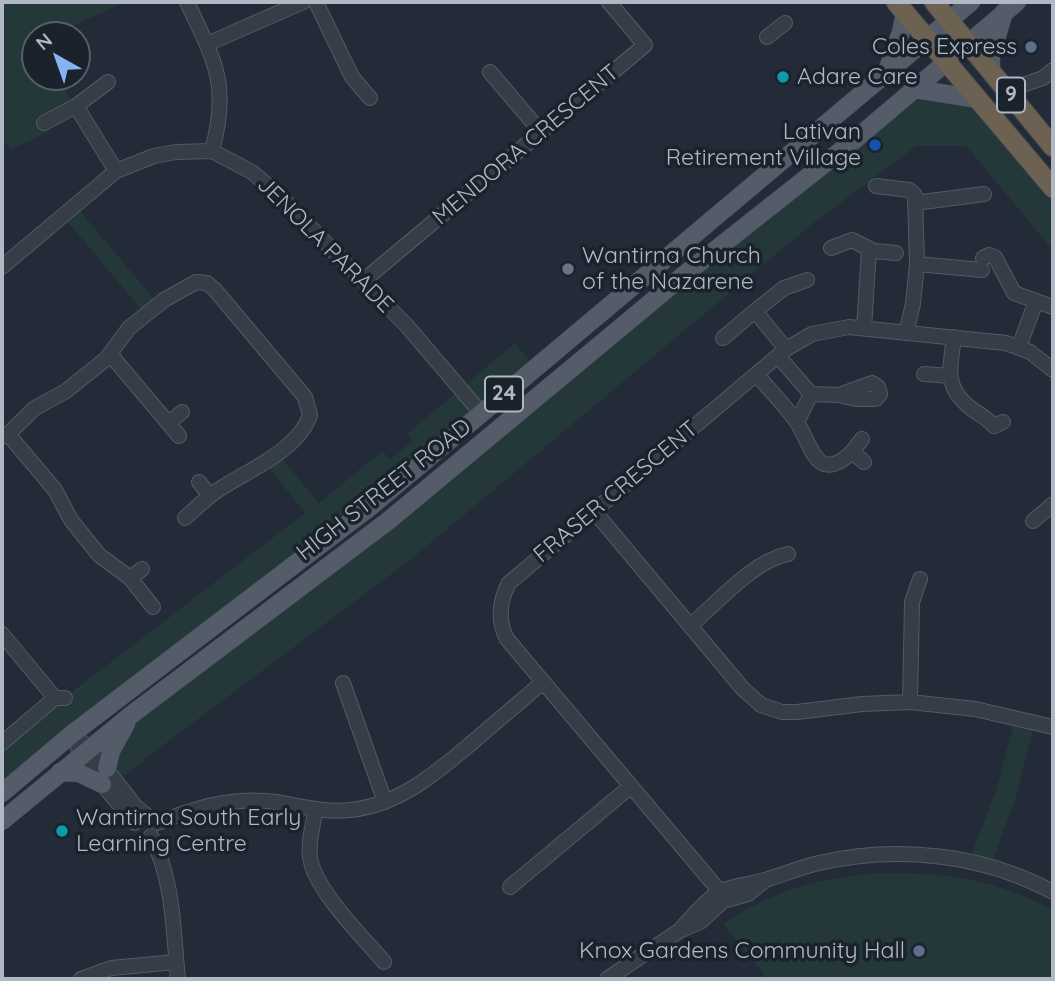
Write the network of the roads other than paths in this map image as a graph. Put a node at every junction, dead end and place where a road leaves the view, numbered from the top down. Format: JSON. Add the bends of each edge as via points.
{"nodes":[{"id":1,"x":187,"y":2,"type":"edge"},
{"id":2,"x":303,"y":2,"type":"edge"},
{"id":3,"x":316,"y":2,"type":"edge"},
{"id":4,"x":609,"y":2,"type":"edge"},
{"id":5,"x":934,"y":2,"type":"edge"},
{"id":6,"x":971,"y":2,"type":"edge"},
{"id":7,"x":900,"y":7,"type":"edge"},
{"id":8,"x":1010,"y":7,"type":"edge"},
{"id":9,"x":949,"y":20,"type":"junction"},
{"id":10,"x":785,"y":23,"type":"dead end"},
{"id":11,"x":767,"y":37,"type":"dead end"},
{"id":12,"x":927,"y":40,"type":"junction"},
{"id":13,"x":968,"y":43,"type":"junction"},
{"id":14,"x":207,"y":44,"type":"junction"},
{"id":15,"x":946,"y":62,"type":"junction"},
{"id":16,"x":991,"y":69,"type":"junction"},
{"id":17,"x":490,"y":72,"type":"dead end"},
{"id":18,"x":1052,"y":74,"type":"edge"},
{"id":19,"x":886,"y":75,"type":"junction"},
{"id":20,"x":108,"y":82,"type":"dead end"},
{"id":21,"x":915,"y":89,"type":"junction"},
{"id":22,"x":1008,"y":90,"type":"junction"},
{"id":23,"x":370,"y":97,"type":"dead end"},
{"id":24,"x":978,"y":99,"type":"junction"},
{"id":25,"x":76,"y":106,"type":"junction"},
{"id":26,"x":44,"y":123,"type":"dead end"},
{"id":27,"x":541,"y":132,"type":"junction"},
{"id":28,"x":1053,"y":145,"type":"edge"},
{"id":29,"x":212,"y":151,"type":"junction"},
{"id":30,"x":116,"y":171,"type":"junction"},
{"id":31,"x":876,"y":187,"type":"dead end"},
{"id":32,"x":1053,"y":188,"type":"edge"},
{"id":33,"x":984,"y":194,"type":"dead end"},
{"id":34,"x":915,"y":203,"type":"junction"},
{"id":35,"x":831,"y":248,"type":"dead end"},
{"id":36,"x":869,"y":249,"type":"junction"},
{"id":37,"x":896,"y":253,"type":"dead end"},
{"id":38,"x":660,"y":264,"type":"junction"},
{"id":39,"x":917,"y":264,"type":"junction"},
{"id":40,"x":2,"y":267,"type":"edge"},
{"id":41,"x":685,"y":274,"type":"junction"},
{"id":42,"x":807,"y":280,"type":"dead end"},
{"id":43,"x":363,"y":281,"type":"junction"},
{"id":44,"x":1036,"y":301,"type":"junction"},
{"id":45,"x":1053,"y":307,"type":"edge"},
{"id":46,"x":755,"y":312,"type":"junction"},
{"id":47,"x":864,"y":328,"type":"junction"},
{"id":48,"x":906,"y":332,"type":"junction"},
{"id":49,"x":954,"y":337,"type":"junction"},
{"id":50,"x":723,"y":338,"type":"dead end"},
{"id":51,"x":1019,"y":347,"type":"junction"},
{"id":52,"x":782,"y":352,"type":"junction"},
{"id":53,"x":110,"y":354,"type":"junction"},
{"id":54,"x":1053,"y":370,"type":"edge"},
{"id":55,"x":756,"y":374,"type":"junction"},
{"id":56,"x":924,"y":374,"type":"dead end"},
{"id":57,"x":950,"y":376,"type":"junction"},
{"id":58,"x":811,"y":394,"type":"junction"},
{"id":59,"x":839,"y":395,"type":"dead end"},
{"id":60,"x":182,"y":412,"type":"dead end"},
{"id":61,"x":481,"y":414,"type":"junction"},
{"id":62,"x":797,"y":422,"type":"junction"},
{"id":63,"x":1003,"y":422,"type":"dead end"},
{"id":64,"x":169,"y":423,"type":"junction"},
{"id":65,"x":5,"y":436,"type":"edge"},
{"id":66,"x":180,"y":436,"type":"dead end"},
{"id":67,"x":862,"y":439,"type":"dead end"},
{"id":68,"x":852,"y":452,"type":"junction"},
{"id":69,"x":864,"y":462,"type":"dead end"},
{"id":70,"x":199,"y":482,"type":"dead end"},
{"id":71,"x":210,"y":496,"type":"junction"},
{"id":72,"x":1053,"y":503,"type":"edge"},
{"id":73,"x":594,"y":511,"type":"junction"},
{"id":74,"x":185,"y":518,"type":"dead end"},
{"id":75,"x":1032,"y":521,"type":"dead end"},
{"id":76,"x":789,"y":554,"type":"dead end"},
{"id":77,"x":142,"y":569,"type":"dead end"},
{"id":78,"x":130,"y":578,"type":"junction"},
{"id":79,"x":920,"y":579,"type":"dead end"},
{"id":80,"x":266,"y":587,"type":"junction"},
{"id":81,"x":288,"y":596,"type":"junction"},
{"id":82,"x":153,"y":607,"type":"dead end"},
{"id":83,"x":691,"y":625,"type":"junction"},
{"id":84,"x":2,"y":635,"type":"edge"},
{"id":85,"x":543,"y":682,"type":"junction"},
{"id":86,"x":344,"y":683,"type":"dead end"},
{"id":87,"x":910,"y":702,"type":"junction"},
{"id":88,"x":131,"y":715,"type":"junction"},
{"id":89,"x":1053,"y":727,"type":"edge"},
{"id":90,"x":72,"y":734,"type":"junction"},
{"id":91,"x":2,"y":743,"type":"edge"},
{"id":92,"x":85,"y":751,"type":"junction"},
{"id":93,"x":60,"y":772,"type":"junction"},
{"id":94,"x":105,"y":776,"type":"junction"},
{"id":95,"x":630,"y":787,"type":"junction"},
{"id":96,"x":2,"y":793,"type":"edge"},
{"id":97,"x":385,"y":802,"type":"junction"},
{"id":98,"x":316,"y":809,"type":"junction"},
{"id":99,"x":2,"y":821,"type":"edge"},
{"id":100,"x":147,"y":824,"type":"junction"},
{"id":101,"x":510,"y":887,"type":"dead end"},
{"id":102,"x":1053,"y":892,"type":"edge"},
{"id":103,"x":721,"y":897,"type":"junction"},
{"id":104,"x":176,"y":962,"type":"junction"},
{"id":105,"x":384,"y":962,"type":"dead end"},
{"id":106,"x":81,"y":979,"type":"edge"},
{"id":107,"x":178,"y":979,"type":"edge"},
{"id":108,"x":607,"y":979,"type":"edge"}],
"edges":[{"from":1,"to":14,"type":"street"},
{"from":2,"to":14,"type":"street"},
{"from":3,"to":23,"type":"street","via":[[352,77]]},
{"from":4,"to":27,"type":"street","name":"MENDORA CRESCENT","via":[[645,45]]},
{"from":5,"to":9,"type":"highway","number":"9"},
{"from":6,"to":9,"type":"main road","name":"HIGH STREET ROAD","number":"24"},
{"from":7,"to":12,"type":"highway","number":"9"},
{"from":7,"to":19,"type":"main road","via":[[901,32]]},
{"from":8,"to":13,"type":"main road","name":"HIGH STREET ROAD","number":"24"},
{"from":8,"to":16,"type":"main road","via":[[991,56]]},
{"from":9,"to":12,"type":"main road","name":"HIGH STREET ROAD","number":"24"},
{"from":9,"to":13,"type":"highway","number":"9"},
{"from":10,"to":11,"type":"street"},
{"from":12,"to":15,"type":"highway","number":"9"},
{"from":12,"to":19,"type":"main road","name":"HIGH STREET ROAD","number":"24"},
{"from":13,"to":15,"type":"main road","name":"HIGH STREET ROAD","number":"24"},
{"from":13,"to":16,"type":"highway","number":"9"},
{"from":14,"to":29,"type":"street","via":[[221,94]]},
{"from":15,"to":21,"type":"main road","name":"HIGH STREET ROAD","number":"24"},
{"from":15,"to":24,"type":"highway","number":"9"},
{"from":16,"to":22,"type":"highway","number":"9"},
{"from":17,"to":27,"type":"street"},
{"from":18,"to":22,"type":"street"},
{"from":19,"to":38,"type":"main road","name":"HIGH STREET ROAD","number":"24"},
{"from":20,"to":25,"type":"street"},
{"from":21,"to":24,"type":"main road"},
{"from":21,"to":41,"type":"main road","name":"HIGH STREET ROAD","number":"24"},
{"from":22,"to":28,"type":"highway","number":"9"},
{"from":24,"to":32,"type":"highway","number":"9"},
{"from":25,"to":26,"type":"street"},
{"from":25,"to":30,"type":"street"},
{"from":27,"to":43,"type":"street","name":"MENDORA CRESCENT"},
{"from":29,"to":30,"type":"street","name":"JENOLA PARADE","via":[[154,156]]},
{"from":29,"to":43,"type":"street","name":"JENOLA PARADE","via":[[266,183]]},
{"from":30,"to":40,"type":"street","name":"JENOLA PARADE"},
{"from":31,"to":34,"type":"street","via":[[912,191]]},
{"from":33,"to":34,"type":"street"},
{"from":34,"to":39,"type":"street"},
{"from":35,"to":36,"type":"street","via":[[852,240]]},
{"from":36,"to":37,"type":"street"},
{"from":36,"to":47,"type":"street"},
{"from":38,"to":41,"type":"main road","via":[[676,265]]},
{"from":38,"to":61,"type":"main road","name":"HIGH STREET ROAD","number":"24"},
{"from":39,"to":44,"type":"street","via":[[982,264],[989,255],[994,256],[1014,293]]},
{"from":39,"to":48,"type":"street"},
{"from":41,"to":81,"type":"main road","name":"HIGH STREET ROAD","number":"24","via":[[388,521]]},
{"from":42,"to":46,"type":"street","via":[[784,288]]},
{"from":43,"to":61,"type":"street","name":"JENOLA PARADE"},
{"from":44,"to":45,"type":"street"},
{"from":44,"to":51,"type":"street"},
{"from":46,"to":50,"type":"street"},
{"from":46,"to":52,"type":"street"},
{"from":47,"to":48,"type":"street","name":"FRASER CRESCENT"},
{"from":47,"to":52,"type":"street","name":"FRASER CRESCENT","via":[[821,331]]},
{"from":48,"to":49,"type":"street","name":"FRASER CRESCENT"},
{"from":49,"to":51,"type":"street","name":"FRASER CRESCENT"},
{"from":49,"to":57,"type":"street"},
{"from":51,"to":54,"type":"street","name":"FRASER CRESCENT"},
{"from":52,"to":55,"type":"street","name":"FRASER CRESCENT"},
{"from":52,"to":58,"type":"street"},
{"from":53,"to":64,"type":"street"},
{"from":53,"to":65,"type":"street","via":[[66,391],[35,408]]},
{"from":53,"to":71,"type":"street","via":[[145,314],[181,289],[203,282],[215,290],[305,397],[310,415],[302,431],[263,464]]},
{"from":55,"to":62,"type":"street"},
{"from":55,"to":73,"type":"street","name":"FRASER CRESCENT"},
{"from":56,"to":57,"type":"street"},
{"from":57,"to":63,"type":"street","via":[[953,389],[967,406],[995,427]]},
{"from":58,"to":59,"type":"street"},
{"from":58,"to":62,"type":"street"},
{"from":60,"to":64,"type":"street"},
{"from":61,"to":80,"type":"main road","name":"HIGH STREET ROAD","number":"24"},
{"from":62,"to":68,"type":"street","via":[[820,461],[831,464]]},
{"from":64,"to":66,"type":"street"},
{"from":65,"to":78,"type":"street","via":[[55,490],[71,520],[99,555]]},
{"from":67,"to":68,"type":"street"},
{"from":68,"to":69,"type":"street"},
{"from":70,"to":71,"type":"street"},
{"from":71,"to":74,"type":"street"},
{"from":72,"to":75,"type":"street"},
{"from":73,"to":83,"type":"street"},
{"from":73,"to":85,"type":"street","name":"FRASER CRESCENT","via":[[516,575],[504,593],[500,611],[503,631]]},
{"from":76,"to":83,"type":"street","via":[[760,566]]},
{"from":77,"to":78,"type":"street"},
{"from":78,"to":82,"type":"street"},
{"from":79,"to":87,"type":"street","via":[[912,602]]},
{"from":80,"to":81,"type":"main road","via":[[272,594]]},
{"from":80,"to":90,"type":"main road","name":"HIGH STREET ROAD","number":"24"},
{"from":81,"to":88,"type":"main road","name":"HIGH STREET ROAD","number":"24"},
{"from":83,"to":87,"type":"street","via":[[749,695],[767,708],[789,713]]},
{"from":84,"to":91,"type":"street","via":[[60,698]]},
{"from":85,"to":95,"type":"street","name":"FRASER CRESCENT"},
{"from":85,"to":97,"type":"street","via":[[429,778]]},
{"from":86,"to":97,"type":"street"},
{"from":87,"to":89,"type":"street","via":[[985,711]]},
{"from":88,"to":92,"type":"main road","name":"HIGH STREET ROAD","number":"24"},
{"from":88,"to":94,"type":"main road","via":[[111,751]]},
{"from":90,"to":92,"type":"street"},
{"from":90,"to":96,"type":"main road","name":"HIGH STREET ROAD","number":"24"},
{"from":92,"to":93,"type":"main road","name":"HIGH STREET ROAD","number":"24"},
{"from":92,"to":94,"type":"street"},
{"from":93,"to":94,"type":"main road"},
{"from":93,"to":99,"type":"main road","name":"HIGH STREET ROAD","number":"24"},
{"from":94,"to":100,"type":"street"},
{"from":95,"to":101,"type":"street"},
{"from":95,"to":103,"type":"street","name":"FRASER CRESCENT"},
{"from":97,"to":98,"type":"street","via":[[350,810]]},
{"from":98,"to":100,"type":"street","via":[[231,802]]},
{"from":98,"to":105,"type":"street","via":[[309,847],[312,869],[323,890]]},
{"from":100,"to":104,"type":"street","via":[[170,890]]},
{"from":102,"to":103,"type":"street","via":[[991,866],[921,855],[850,857],[804,867]]},
{"from":103,"to":108,"type":"street","via":[[679,932]]},
{"from":104,"to":106,"type":"street","via":[[111,968]]},
{"from":104,"to":107,"type":"street"}]}
